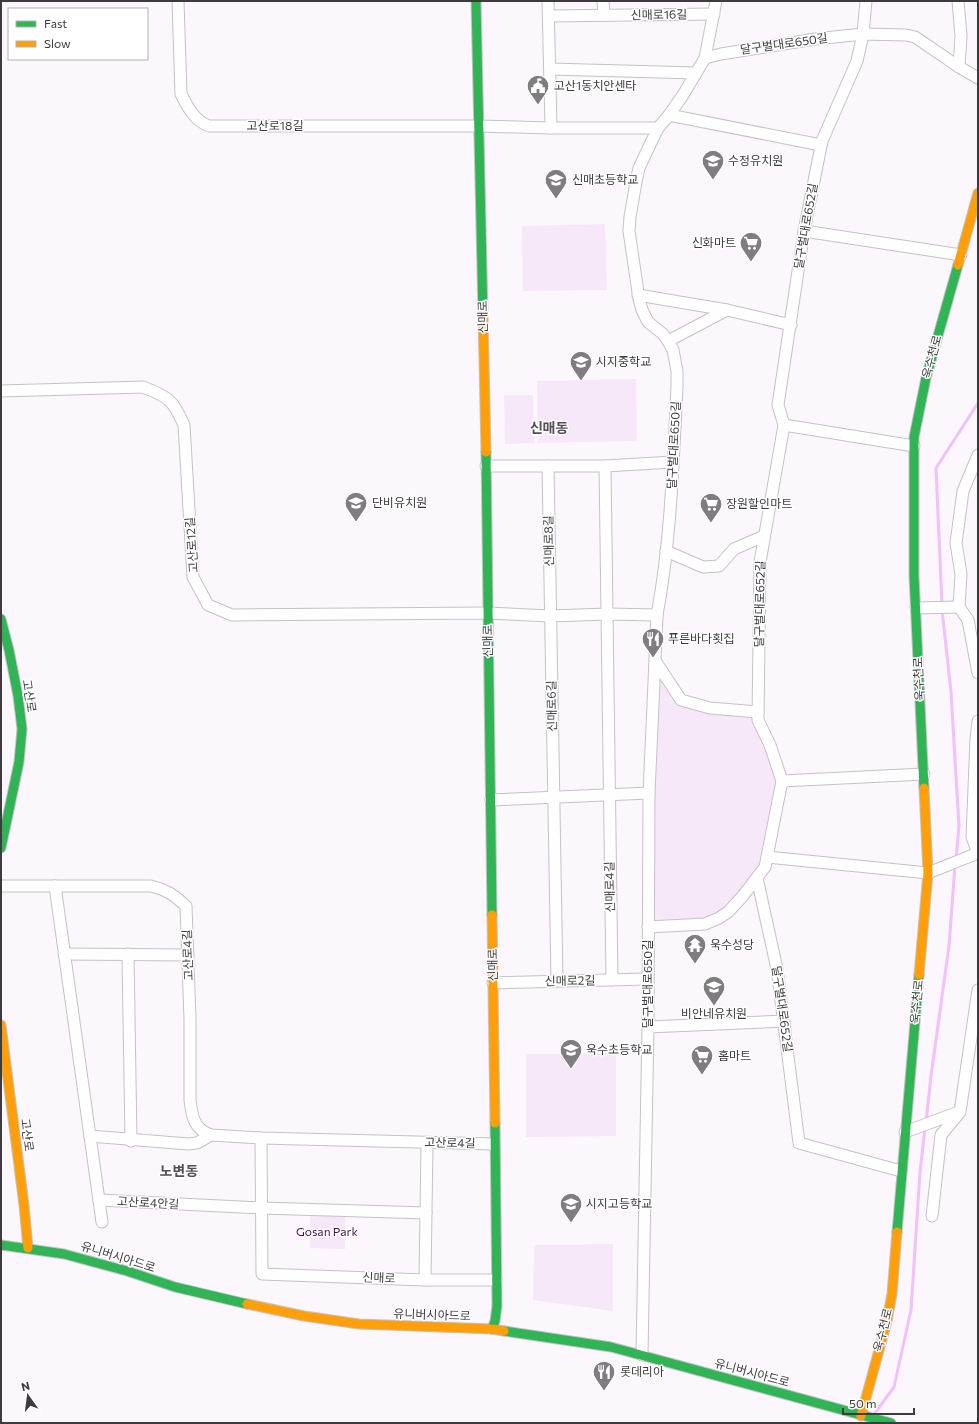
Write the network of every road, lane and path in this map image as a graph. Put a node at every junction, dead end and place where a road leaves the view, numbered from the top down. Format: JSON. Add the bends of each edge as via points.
{"nodes":[{"id":1,"x":178,"y":1,"type":"edge"},
{"id":2,"x":476,"y":1,"type":"edge"},
{"id":3,"x":548,"y":1,"type":"edge"},
{"id":4,"x":603,"y":1,"type":"edge"},
{"id":5,"x":716,"y":1,"type":"edge"},
{"id":6,"x":866,"y":1,"type":"edge"},
{"id":7,"x":958,"y":1,"type":"edge"},
{"id":8,"x":714,"y":14,"type":"junction"},
{"id":9,"x":549,"y":16,"type":"junction"},
{"id":10,"x":604,"y":16,"type":"junction"},
{"id":11,"x":863,"y":34,"type":"junction"},
{"id":12,"x":705,"y":58,"type":"junction"},
{"id":13,"x":959,"y":67,"type":"junction"},
{"id":14,"x":550,"y":69,"type":"junction"},
{"id":15,"x":696,"y":73,"type":"junction"},
{"id":16,"x":978,"y":78,"type":"edge"},
{"id":17,"x":669,"y":116,"type":"junction"},
{"id":18,"x":478,"y":126,"type":"junction"},
{"id":19,"x":551,"y":128,"type":"junction"},
{"id":20,"x":658,"y":128,"type":"junction"},
{"id":21,"x":821,"y":145,"type":"junction"},
{"id":22,"x":978,"y":193,"type":"edge"},
{"id":23,"x":804,"y":231,"type":"junction"},
{"id":24,"x":961,"y":255,"type":"junction"},
{"id":25,"x":638,"y":294,"type":"junction"},
{"id":26,"x":727,"y":310,"type":"junction"},
{"id":27,"x":791,"y":325,"type":"junction"},
{"id":28,"x":668,"y":341,"type":"junction"},
{"id":29,"x":1,"y":391,"type":"edge"},
{"id":30,"x":784,"y":425,"type":"junction"},
{"id":31,"x":914,"y":446,"type":"junction"},
{"id":32,"x":978,"y":455,"type":"edge"},
{"id":33,"x":673,"y":462,"type":"junction"},
{"id":34,"x":486,"y":466,"type":"junction"},
{"id":35,"x":548,"y":466,"type":"junction"},
{"id":36,"x":605,"y":466,"type":"junction"},
{"id":37,"x":764,"y":536,"type":"junction"},
{"id":38,"x":666,"y":551,"type":"junction"},
{"id":39,"x":959,"y":607,"type":"junction"},
{"id":40,"x":916,"y":608,"type":"junction"},
{"id":41,"x":488,"y":613,"type":"junction"},
{"id":42,"x":608,"y":614,"type":"junction"},
{"id":43,"x":657,"y":615,"type":"junction"},
{"id":44,"x":550,"y":616,"type":"junction"},
{"id":45,"x":1,"y":619,"type":"edge"},
{"id":46,"x":656,"y":662,"type":"junction"},
{"id":47,"x":978,"y":673,"type":"edge"},
{"id":48,"x":758,"y":712,"type":"junction"},
{"id":49,"x":978,"y":721,"type":"edge"},
{"id":50,"x":924,"y":774,"type":"junction"},
{"id":51,"x":782,"y":781,"type":"junction"},
{"id":52,"x":649,"y":793,"type":"junction"},
{"id":53,"x":609,"y":795,"type":"junction"},
{"id":54,"x":554,"y":797,"type":"junction"},
{"id":55,"x":491,"y":800,"type":"junction"},
{"id":56,"x":1,"y":848,"type":"edge"},
{"id":57,"x":978,"y":853,"type":"edge"},
{"id":58,"x":767,"y":857,"type":"junction"},
{"id":59,"x":928,"y":873,"type":"junction"},
{"id":60,"x":757,"y":878,"type":"junction"},
{"id":61,"x":1,"y":886,"type":"edge"},
{"id":62,"x":55,"y":886,"type":"junction"},
{"id":63,"x":648,"y":927,"type":"junction"},
{"id":64,"x":64,"y":954,"type":"junction"},
{"id":65,"x":128,"y":954,"type":"junction"},
{"id":66,"x":188,"y":955,"type":"junction"},
{"id":67,"x":647,"y":979,"type":"junction"},
{"id":68,"x":612,"y":980,"type":"junction"},
{"id":69,"x":557,"y":981,"type":"junction"},
{"id":70,"x":493,"y":983,"type":"junction"},
{"id":71,"x":978,"y":990,"type":"edge"},
{"id":72,"x":784,"y":1022,"type":"junction"},
{"id":73,"x":1,"y":1025,"type":"edge"},
{"id":74,"x":648,"y":1027,"type":"junction"},
{"id":75,"x":960,"y":1112,"type":"junction"},
{"id":76,"x":905,"y":1132,"type":"junction"},
{"id":77,"x":211,"y":1135,"type":"junction"},
{"id":78,"x":90,"y":1136,"type":"junction"},
{"id":79,"x":261,"y":1138,"type":"junction"},
{"id":80,"x":131,"y":1140,"type":"junction"},
{"id":81,"x":427,"y":1143,"type":"junction"},
{"id":82,"x":494,"y":1144,"type":"junction"},
{"id":83,"x":902,"y":1171,"type":"junction"},
{"id":84,"x":98,"y":1200,"type":"junction"},
{"id":85,"x":262,"y":1208,"type":"junction"},
{"id":86,"x":426,"y":1213,"type":"junction"},
{"id":87,"x":932,"y":1216,"type":"dead end"},
{"id":88,"x":102,"y":1222,"type":"dead end"},
{"id":89,"x":1,"y":1245,"type":"edge"},
{"id":90,"x":28,"y":1248,"type":"junction"},
{"id":91,"x":425,"y":1280,"type":"junction"},
{"id":92,"x":496,"y":1280,"type":"junction"},
{"id":93,"x":492,"y":1329,"type":"junction"},
{"id":94,"x":642,"y":1355,"type":"junction"},
{"id":95,"x":861,"y":1416,"type":"junction"},
{"id":96,"x":888,"y":1422,"type":"edge"}],
"edges":[{"from":1,"to":18,"type":"street","name":"고산로18길","via":[[181,94],[188,108],[201,123],[209,126]]},
{"from":2,"to":18,"type":"main road","name":"신매로"},
{"from":3,"to":9,"type":"street"},
{"from":4,"to":10,"type":"street"},
{"from":5,"to":8,"type":"street","name":"달구벌대로650길"},
{"from":6,"to":11,"type":"street","name":"달구벌대로652길"},
{"from":7,"to":13,"type":"street","via":[[961,36]]},
{"from":8,"to":10,"type":"street","name":"신매로16길"},
{"from":8,"to":12,"type":"street","name":"달구벌대로650길"},
{"from":9,"to":10,"type":"street","name":"신매로16길"},
{"from":9,"to":14,"type":"street"},
{"from":11,"to":12,"type":"street","name":"달구벌대로650길","via":[[815,38]]},
{"from":11,"to":13,"type":"street","via":[[915,37]]},
{"from":11,"to":21,"type":"street","name":"달구벌대로652길","via":[[857,60]]},
{"from":12,"to":15,"type":"street","name":"달구벌대로650길"},
{"from":13,"to":16,"type":"street"},
{"from":14,"to":15,"type":"street"},
{"from":14,"to":19,"type":"street"},
{"from":15,"to":17,"type":"street","name":"달구벌대로650길"},
{"from":17,"to":20,"type":"street","name":"달구벌대로650길"},
{"from":17,"to":21,"type":"street"},
{"from":18,"to":19,"type":"street"},
{"from":18,"to":34,"type":"main road","name":"신매로"},
{"from":19,"to":20,"type":"street"},
{"from":20,"to":25,"type":"street","name":"달구벌대로650길","via":[[639,168],[630,218],[629,231]]},
{"from":21,"to":23,"type":"street","name":"달구벌대로652길"},
{"from":22,"to":24,"type":"main road","name":"욱수천로"},
{"from":23,"to":24,"type":"street"},
{"from":23,"to":27,"type":"street","name":"달구벌대로652길"},
{"from":24,"to":31,"type":"main road","name":"욱수천로","via":[[926,378]]},
{"from":25,"to":26,"type":"street"},
{"from":25,"to":28,"type":"street","name":"달구벌대로650길","via":[[648,322]]},
{"from":26,"to":27,"type":"street"},
{"from":26,"to":28,"type":"street"},
{"from":27,"to":30,"type":"street","name":"달구벌대로652길","via":[[778,405]]},
{"from":28,"to":33,"type":"street","name":"달구벌대로650길","via":[[677,371]]},
{"from":29,"to":41,"type":"street","name":"고산로12길","via":[[143,387],[162,394],[175,406],[184,425],[193,577],[208,605],[214,608],[232,615]]},
{"from":30,"to":31,"type":"street"},
{"from":30,"to":37,"type":"street","name":"달구벌대로652길"},
{"from":31,"to":40,"type":"main road","name":"욱수천로"},
{"from":32,"to":39,"type":"street","via":[[963,491],[957,535],[961,574]]},
{"from":33,"to":36,"type":"street"},
{"from":33,"to":38,"type":"street","name":"달구벌대로650길"},
{"from":34,"to":35,"type":"street"},
{"from":34,"to":41,"type":"main road","name":"신매로"},
{"from":35,"to":36,"type":"street"},
{"from":35,"to":44,"type":"street","name":"신매로8길"},
{"from":36,"to":42,"type":"street"},
{"from":37,"to":38,"type":"street","via":[[734,549],[719,566],[703,567]]},
{"from":37,"to":48,"type":"street","name":"달구벌대로652길","via":[[760,562]]},
{"from":38,"to":43,"type":"street","name":"달구벌대로650길"},
{"from":39,"to":40,"type":"street"},
{"from":39,"to":47,"type":"street","via":[[968,620]]},
{"from":40,"to":50,"type":"main road","name":"욱수천로"},
{"from":41,"to":44,"type":"street"},
{"from":41,"to":55,"type":"main road","name":"신매로"},
{"from":42,"to":43,"type":"street"},
{"from":42,"to":44,"type":"street"},
{"from":42,"to":53,"type":"street"},
{"from":43,"to":46,"type":"street","name":"달구벌대로650길"},
{"from":44,"to":54,"type":"street","name":"신매로6길"},
{"from":45,"to":56,"type":"main road","name":"고산로","via":[[18,696],[22,729],[19,762]]},
{"from":46,"to":48,"type":"street","via":[[681,700],[710,708]]},
{"from":46,"to":52,"type":"street","name":"달구벌대로650길"},
{"from":48,"to":51,"type":"street","name":"달구벌대로652길","via":[[758,720],[770,745]]},
{"from":49,"to":57,"type":"street","via":[[972,837]]},
{"from":50,"to":51,"type":"street"},
{"from":50,"to":59,"type":"main road","name":"욱수천로"},
{"from":51,"to":58,"type":"street","name":"달구벌대로652길"},
{"from":52,"to":53,"type":"street"},
{"from":52,"to":63,"type":"street","name":"달구벌대로650길"},
{"from":53,"to":54,"type":"street"},
{"from":53,"to":68,"type":"street","name":"신매로4길"},
{"from":54,"to":55,"type":"street"},
{"from":54,"to":69,"type":"street"},
{"from":55,"to":70,"type":"main road","name":"신매로"},
{"from":57,"to":59,"type":"street"},
{"from":58,"to":59,"type":"street"},
{"from":58,"to":60,"type":"street","name":"달구벌대로652길","via":[[765,867]]},
{"from":59,"to":76,"type":"main road","name":"욱수천로"},
{"from":60,"to":63,"type":"street","name":"달구벌대로652길","via":[[728,912],[719,918],[705,924]]},
{"from":60,"to":72,"type":"street","name":"달구벌대로652길","via":[[778,969]]},
{"from":61,"to":62,"type":"street","name":"고산로4길"},
{"from":62,"to":64,"type":"street"},
{"from":62,"to":66,"type":"street","name":"고산로4길","via":[[151,886],[165,890],[186,906]]},
{"from":63,"to":67,"type":"street","name":"달구벌대로650길"},
{"from":64,"to":65,"type":"street"},
{"from":64,"to":78,"type":"street"},
{"from":65,"to":66,"type":"street"},
{"from":65,"to":80,"type":"street"},
{"from":66,"to":77,"type":"street","name":"고산로4길","via":[[190,1100],[198,1128]]},
{"from":67,"to":68,"type":"street","name":"신매로2길"},
{"from":67,"to":74,"type":"street","name":"달구벌대로650길"},
{"from":68,"to":69,"type":"street","name":"신매로2길"},
{"from":69,"to":70,"type":"street","name":"신매로2길"},
{"from":70,"to":82,"type":"main road","name":"신매로"},
{"from":71,"to":75,"type":"street"},
{"from":72,"to":74,"type":"street"},
{"from":72,"to":83,"type":"street","name":"달구벌대로652길","via":[[799,1143]]},
{"from":73,"to":90,"type":"main road","name":"고산로"},
{"from":74,"to":94,"type":"street","name":"달구벌대로650길"},
{"from":75,"to":76,"type":"street"},
{"from":75,"to":87,"type":"street","via":[[941,1135]]},
{"from":76,"to":83,"type":"main road","name":"욱수천로"},
{"from":77,"to":79,"type":"street","name":"고산로4길"},
{"from":77,"to":80,"type":"street","via":[[198,1143],[188,1144]]},
{"from":78,"to":80,"type":"street"},
{"from":78,"to":84,"type":"street"},
{"from":79,"to":81,"type":"street","name":"고산로4길"},
{"from":79,"to":85,"type":"street"},
{"from":81,"to":82,"type":"street","name":"고산로4길"},
{"from":81,"to":86,"type":"street"},
{"from":82,"to":92,"type":"main road","name":"신매로"},
{"from":83,"to":95,"type":"main road","name":"욱수천로","via":[[892,1294]]},
{"from":84,"to":85,"type":"street","name":"고산로4안길"},
{"from":84,"to":88,"type":"street"},
{"from":85,"to":86,"type":"street","name":"고산로4안길"},
{"from":85,"to":91,"type":"street","name":"신매로","via":[[262,1274]]},
{"from":86,"to":91,"type":"street"},
{"from":89,"to":90,"type":"main road","name":"유니버시아드로"},
{"from":90,"to":93,"type":"main road","name":"유니버시아드로","via":[[64,1254],[175,1287],[304,1316],[359,1324]]},
{"from":91,"to":92,"type":"street","name":"신매로"},
{"from":92,"to":93,"type":"main road","name":"신매로","via":[[497,1306]]},
{"from":93,"to":94,"type":"main road","name":"유니버시아드로","via":[[612,1347]]},
{"from":94,"to":95,"type":"main road","name":"유니버시아드로"},
{"from":95,"to":96,"type":"main road","name":"유니버시아드로"}]}
